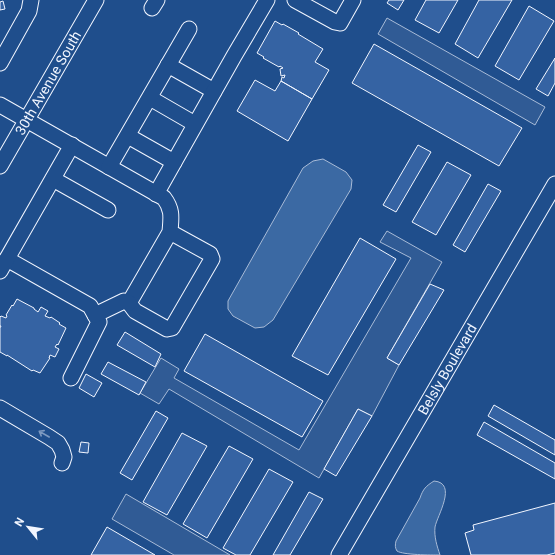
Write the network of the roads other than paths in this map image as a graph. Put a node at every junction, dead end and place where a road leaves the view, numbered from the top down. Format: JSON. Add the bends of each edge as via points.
{"nodes":[{"id":1,"x":31,"y":0,"type":"edge"},
{"id":2,"x":96,"y":0,"type":"edge"},
{"id":3,"x":267,"y":0,"type":"edge"},
{"id":4,"x":353,"y":0,"type":"edge"},
{"id":5,"x":305,"y":2,"type":"edge"},
{"id":6,"x":189,"y":29,"type":"dead end"},
{"id":7,"x":0,"y":63,"type":"edge"},
{"id":8,"x":168,"y":65,"type":"junction"},
{"id":9,"x":214,"y":91,"type":"junction"},
{"id":10,"x":150,"y":98,"type":"junction"},
{"id":11,"x":0,"y":105,"type":"edge"},
{"id":12,"x":27,"y":120,"type":"junction"},
{"id":13,"x":195,"y":124,"type":"junction"},
{"id":14,"x":128,"y":136,"type":"junction"},
{"id":15,"x":72,"y":145,"type":"junction"},
{"id":16,"x":174,"y":162,"type":"junction"},
{"id":17,"x":0,"y":166,"type":"edge"},
{"id":18,"x":110,"y":167,"type":"junction"},
{"id":19,"x":52,"y":179,"type":"junction"},
{"id":20,"x":555,"y":184,"type":"edge"},
{"id":21,"x":156,"y":194,"type":"junction"},
{"id":22,"x":108,"y":210,"type":"dead end"},
{"id":23,"x":170,"y":232,"type":"junction"},
{"id":24,"x":3,"y":265,"type":"edge"},
{"id":25,"x":129,"y":303,"type":"junction"},
{"id":26,"x":95,"y":315,"type":"junction"},
{"id":27,"x":71,"y":378,"type":"dead end"},
{"id":28,"x":0,"y":408,"type":"edge"},
{"id":29,"x":62,"y":463,"type":"dead end"},
{"id":30,"x":339,"y":555,"type":"edge"}],
"edges":[{"from":1,"to":7,"type":"street","via":[[29,11]]},
{"from":2,"to":12,"type":"street","name":"30th Avenue South"},
{"from":3,"to":9,"type":"street"},
{"from":4,"to":5,"type":"street","via":[[340,23]]},
{"from":6,"to":8,"type":"street"},
{"from":8,"to":9,"type":"street"},
{"from":8,"to":10,"type":"street"},
{"from":9,"to":13,"type":"street"},
{"from":10,"to":13,"type":"street"},
{"from":10,"to":14,"type":"street"},
{"from":11,"to":12,"type":"street"},
{"from":12,"to":15,"type":"street"},
{"from":12,"to":17,"type":"street","name":"30th Avenue South"},
{"from":13,"to":16,"type":"street"},
{"from":14,"to":16,"type":"street"},
{"from":14,"to":18,"type":"street"},
{"from":15,"to":18,"type":"street"},
{"from":15,"to":19,"type":"street"},
{"from":16,"to":21,"type":"street"},
{"from":18,"to":21,"type":"street"},
{"from":19,"to":22,"type":"street"},
{"from":19,"to":24,"type":"street"},
{"from":20,"to":30,"type":"street","name":"Belsly Boulevard"},
{"from":21,"to":23,"type":"street","via":[[164,198],[170,206]]},
{"from":23,"to":25,"type":"street"},
{"from":23,"to":25,"type":"street","via":[[210,254],[212,259],[208,266],[172,328],[167,329],[135,311]]},
{"from":24,"to":26,"type":"street","via":[[90,306]]},
{"from":25,"to":26,"type":"street","via":[[124,300]]},
{"from":26,"to":27,"type":"street","via":[[99,322]]},
{"from":29,"to":28,"type":"street","one_way":true,"via":[[64,457],[58,444]]}]}
